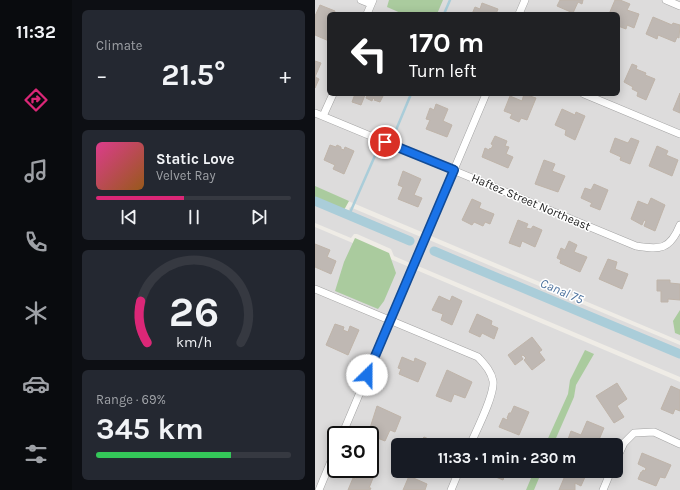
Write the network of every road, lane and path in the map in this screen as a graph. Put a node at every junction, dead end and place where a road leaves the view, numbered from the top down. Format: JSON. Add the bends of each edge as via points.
{"nodes":[{"id":1,"x":361,"y":0,"type":"edge"},
{"id":2,"x":525,"y":0,"type":"edge"},
{"id":3,"x":666,"y":0,"type":"edge"},
{"id":4,"x":372,"y":2,"type":"edge"},
{"id":5,"x":680,"y":6,"type":"edge"},
{"id":6,"x":368,"y":12,"type":"edge"},
{"id":7,"x":520,"y":12,"type":"edge"},
{"id":8,"x":332,"y":96,"type":"edge"},
{"id":9,"x":485,"y":96,"type":"edge"},
{"id":10,"x":589,"y":96,"type":"edge"},
{"id":11,"x":315,"y":113,"type":"edge"},
{"id":12,"x":323,"y":116,"type":"junction"},
{"id":13,"x":680,"y":134,"type":"edge"},
{"id":14,"x":454,"y":170,"type":"junction"},
{"id":15,"x":680,"y":226,"type":"edge"},
{"id":16,"x":315,"y":289,"type":"edge"},
{"id":17,"x":391,"y":321,"type":"junction"},
{"id":18,"x":346,"y":426,"type":"edge"},
{"id":19,"x":473,"y":438,"type":"edge"},
{"id":20,"x":623,"y":443,"type":"edge"},
{"id":21,"x":680,"y":444,"type":"edge"},
{"id":22,"x":327,"y":471,"type":"edge"},
{"id":23,"x":456,"y":478,"type":"edge"},
{"id":24,"x":608,"y":478,"type":"edge"},
{"id":25,"x":319,"y":490,"type":"edge"},
{"id":26,"x":451,"y":490,"type":"edge"},
{"id":27,"x":603,"y":490,"type":"edge"}],
"edges":[{"from":1,"to":4,"type":"street"},
{"from":2,"to":7,"type":"street"},
{"from":3,"to":5,"type":"street"},
{"from":4,"to":6,"type":"street"},
{"from":8,"to":12,"type":"street"},
{"from":9,"to":14,"type":"street"},
{"from":10,"to":13,"type":"street"},
{"from":11,"to":12,"type":"street","name":"Haftez Street Northeast"},
{"from":12,"to":14,"type":"street","name":"Haftez Street Northeast"},
{"from":14,"to":15,"type":"street","name":"Haftez Street Northeast","via":[[636,246],[660,248],[672,242]]},
{"from":14,"to":17,"type":"street"},
{"from":16,"to":17,"type":"street"},
{"from":17,"to":18,"type":"street"},
{"from":17,"to":19,"type":"street","via":[[478,357],[488,368],[493,382],[490,399]]},
{"from":20,"to":21,"type":"street","via":[[634,433],[654,432]]},
{"from":22,"to":25,"type":"street"},
{"from":23,"to":26,"type":"street"},
{"from":24,"to":27,"type":"street"}]}
